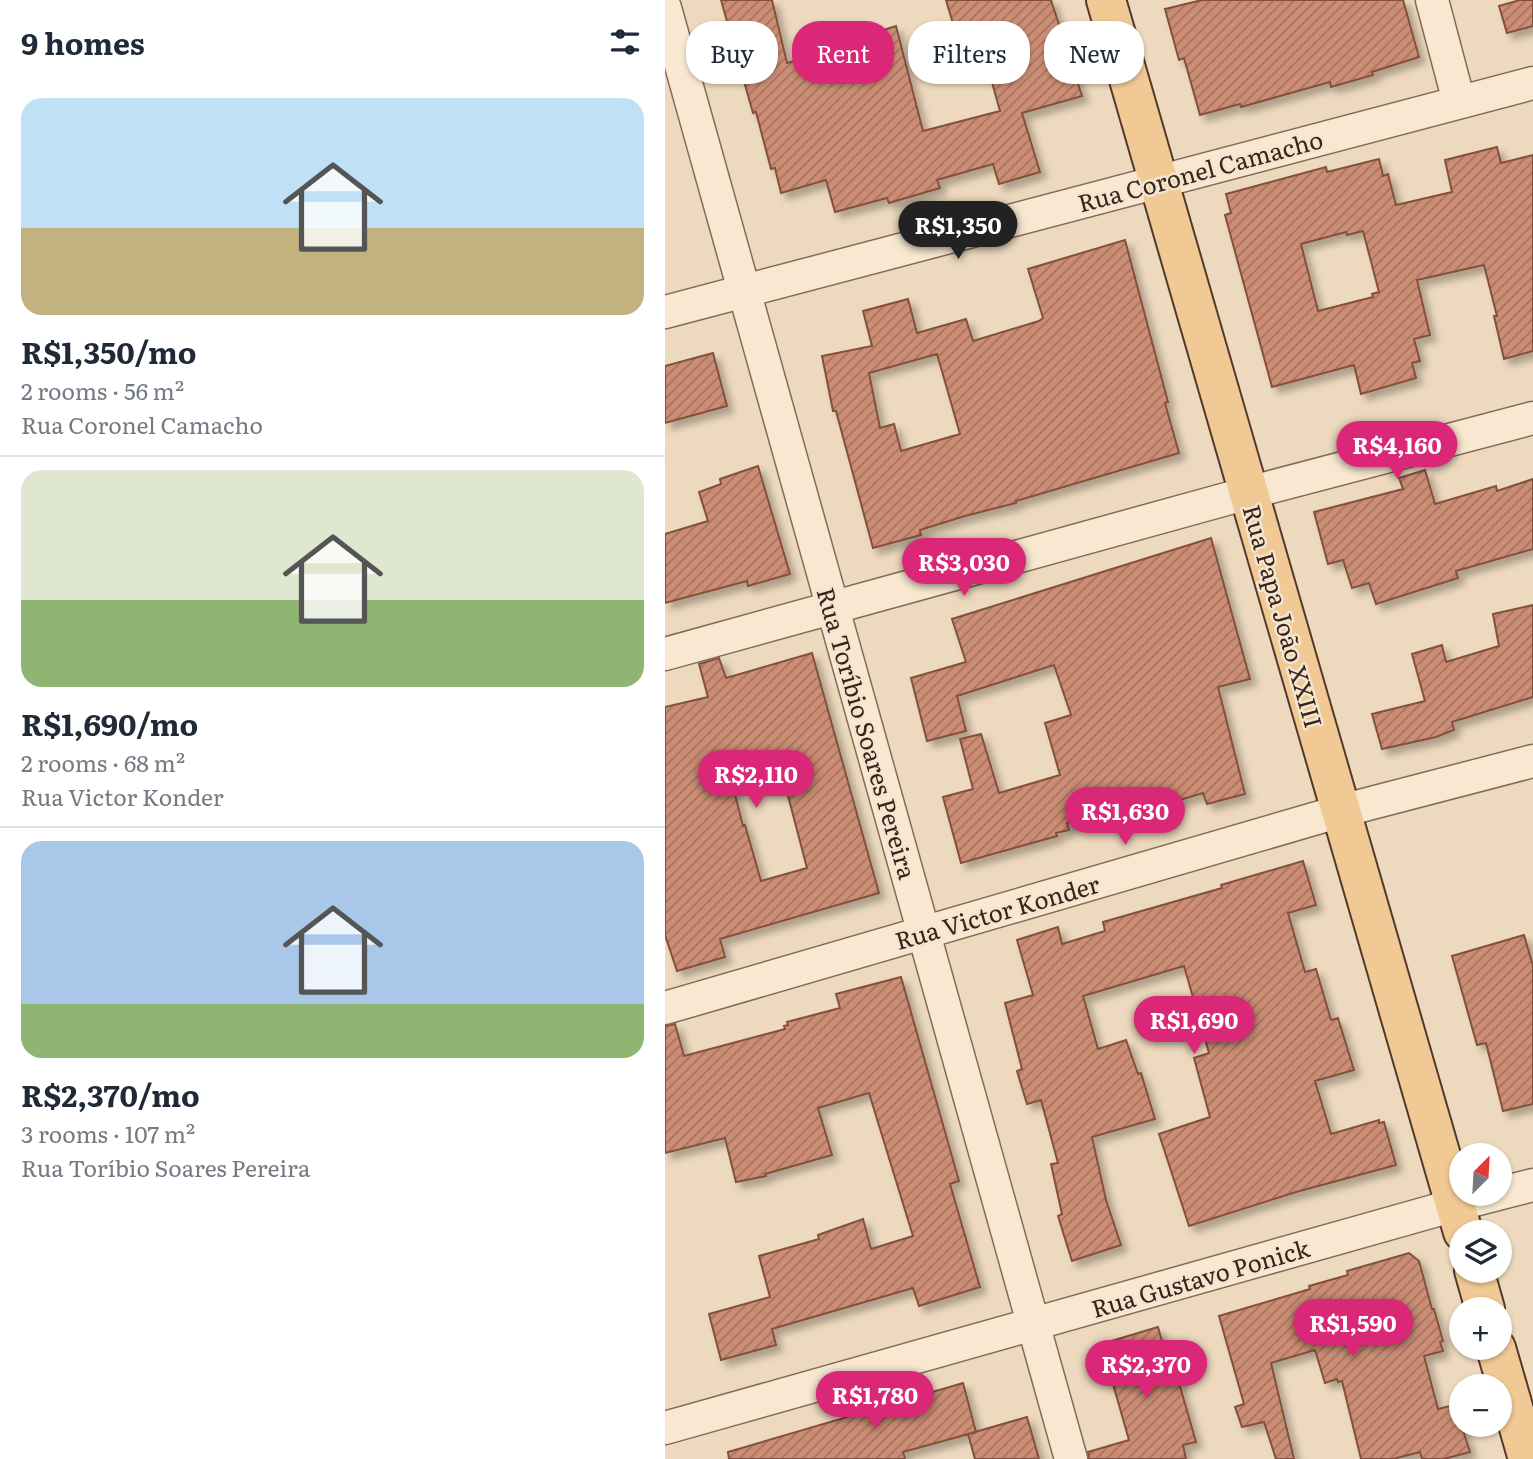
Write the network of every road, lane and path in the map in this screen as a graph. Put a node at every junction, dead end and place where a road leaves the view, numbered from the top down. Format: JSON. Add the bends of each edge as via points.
{"nodes":[{"id":1,"x":1106,"y":0,"type":"edge"},
{"id":2,"x":1432,"y":0,"type":"edge"},
{"id":3,"x":665,"y":8,"type":"edge"},
{"id":4,"x":1533,"y":83,"type":"edge"},
{"id":5,"x":1459,"y":102,"type":"junction"},
{"id":6,"x":1158,"y":181,"type":"junction"},
{"id":7,"x":744,"y":291,"type":"junction"},
{"id":8,"x":665,"y":312,"type":"edge"},
{"id":9,"x":1533,"y":418,"type":"edge"},
{"id":10,"x":1248,"y":493,"type":"junction"},
{"id":11,"x":833,"y":607,"type":"junction"},
{"id":12,"x":665,"y":654,"type":"edge"},
{"id":13,"x":1533,"y":761,"type":"edge"},
{"id":14,"x":1341,"y":811,"type":"junction"},
{"id":15,"x":924,"y":933,"type":"junction"},
{"id":16,"x":665,"y":1008,"type":"edge"},
{"id":17,"x":1533,"y":1185,"type":"edge"},
{"id":18,"x":1459,"y":1219,"type":"edge"},
{"id":19,"x":1034,"y":1324,"type":"junction"},
{"id":20,"x":1499,"y":1360,"type":"edge"},
{"id":21,"x":665,"y":1428,"type":"edge"},
{"id":22,"x":1072,"y":1459,"type":"edge"},
{"id":23,"x":1528,"y":1459,"type":"edge"}],
"edges":[{"from":1,"to":6,"type":"main road","name":"Rua Papa João XXIII"},
{"from":2,"to":5,"type":"street"},
{"from":3,"to":7,"type":"street","name":"Rua Toríbio Soares Pereira"},
{"from":4,"to":5,"type":"street","name":"Rua Coronel Camacho"},
{"from":5,"to":6,"type":"street","name":"Rua Coronel Camacho"},
{"from":6,"to":7,"type":"street","name":"Rua Coronel Camacho"},
{"from":6,"to":10,"type":"main road","name":"Rua Papa João XXIII"},
{"from":7,"to":8,"type":"street","name":"Rua Coronel Camacho"},
{"from":7,"to":11,"type":"street","name":"Rua Toríbio Soares Pereira"},
{"from":9,"to":10,"type":"street"},
{"from":10,"to":11,"type":"street"},
{"from":10,"to":14,"type":"main road","name":"Rua Papa João XXIII"},
{"from":11,"to":12,"type":"street"},
{"from":11,"to":15,"type":"street","name":"Rua Toríbio Soares Pereira"},
{"from":13,"to":14,"type":"street","name":"Rua Victor Konder"},
{"from":14,"to":15,"type":"street","name":"Rua Victor Konder"},
{"from":14,"to":18,"type":"main road","name":"Rua Papa João XXIII"},
{"from":15,"to":16,"type":"street","name":"Rua Victor Konder"},
{"from":15,"to":19,"type":"street","name":"Rua Toríbio Soares Pereira"},
{"from":17,"to":18,"type":"street","name":"Rua Gustavo Ponick"},
{"from":18,"to":19,"type":"street","name":"Rua Gustavo Ponick"},
{"from":19,"to":21,"type":"street","name":"Rua Gustavo Ponick"},
{"from":19,"to":22,"type":"street","name":"Rua Toríbio Soares Pereira"},
{"from":20,"to":23,"type":"main road"}]}
